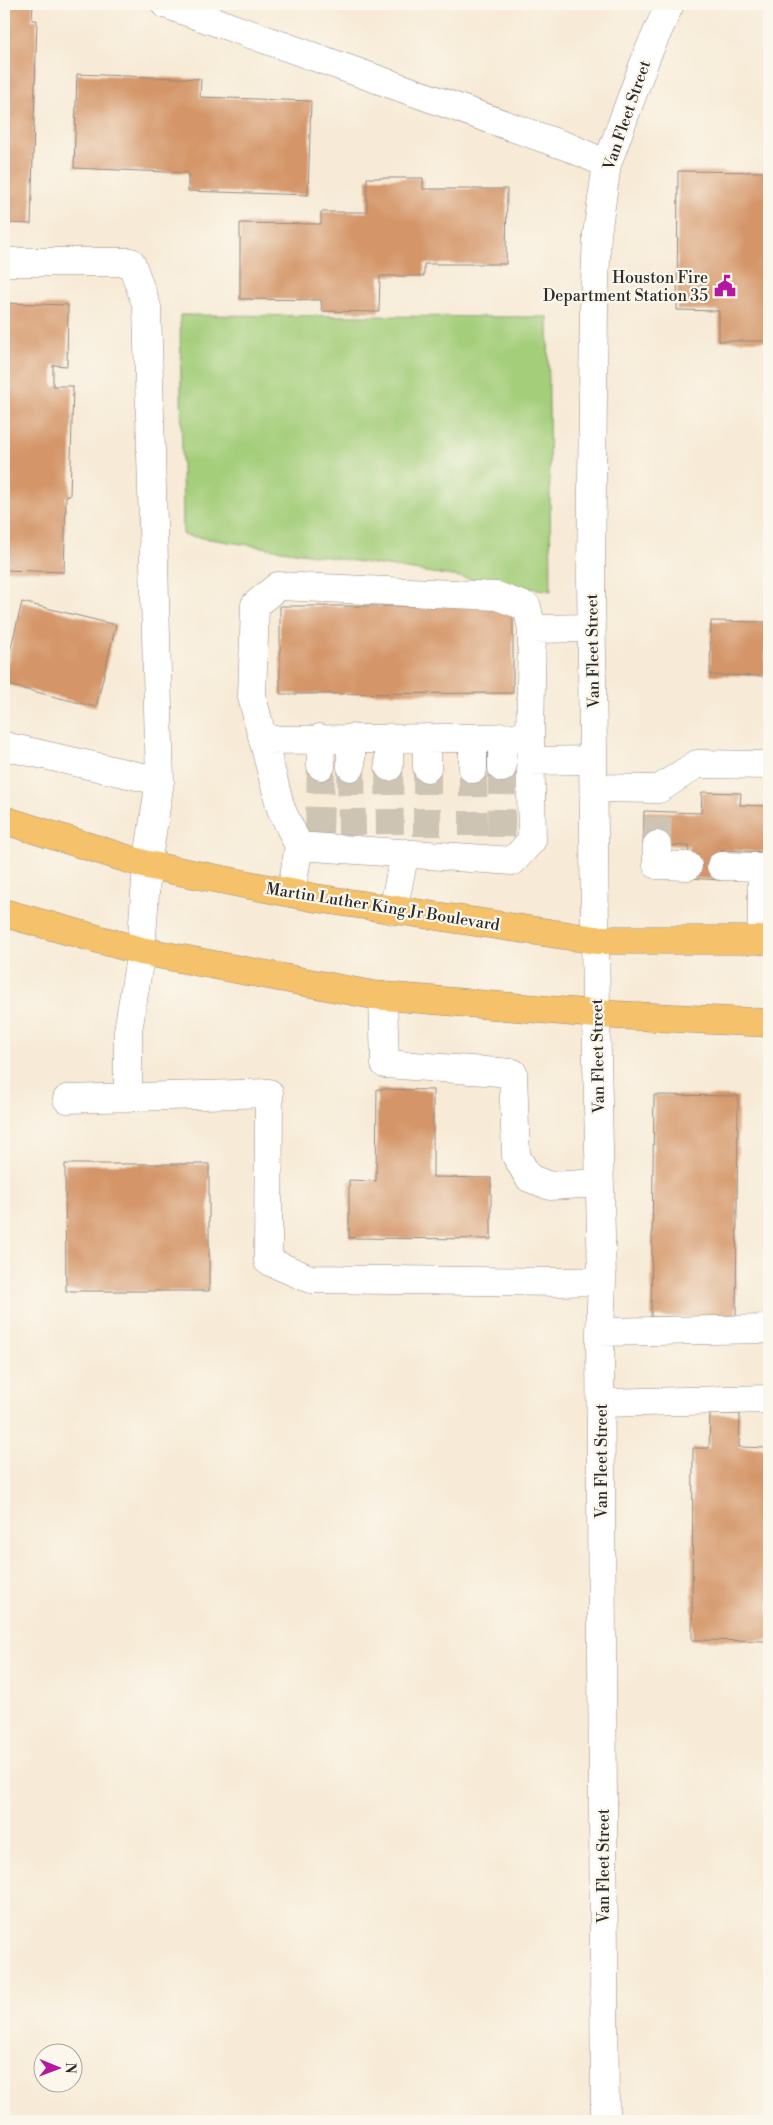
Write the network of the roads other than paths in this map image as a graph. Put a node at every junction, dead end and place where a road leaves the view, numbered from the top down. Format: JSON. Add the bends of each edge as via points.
{"nodes":[{"id":1,"x":165,"y":4,"type":"edge"},
{"id":2,"x":670,"y":4,"type":"edge"},
{"id":3,"x":607,"y":164,"type":"junction"},
{"id":4,"x":4,"y":262,"type":"edge"},
{"id":5,"x":592,"y":628,"type":"junction"},
{"id":6,"x":532,"y":629,"type":"junction"},
{"id":7,"x":502,"y":737,"type":"junction"},
{"id":8,"x":320,"y":738,"type":"junction"},
{"id":9,"x":351,"y":738,"type":"junction"},
{"id":10,"x":389,"y":738,"type":"junction"},
{"id":11,"x":427,"y":738,"type":"junction"},
{"id":12,"x":473,"y":738,"type":"junction"},
{"id":13,"x":263,"y":740,"type":"junction"},
{"id":14,"x":4,"y":746,"type":"edge"},
{"id":15,"x":530,"y":749,"type":"junction"},
{"id":16,"x":593,"y":760,"type":"junction"},
{"id":17,"x":769,"y":765,"type":"edge"},
{"id":18,"x":320,"y":766,"type":"tunnel mouth"},
{"id":19,"x":351,"y":767,"type":"tunnel mouth"},
{"id":20,"x":389,"y":767,"type":"tunnel mouth"},
{"id":21,"x":427,"y":768,"type":"tunnel mouth"},
{"id":22,"x":502,"y":768,"type":"tunnel mouth"},
{"id":23,"x":473,"y":769,"type":"tunnel mouth"},
{"id":24,"x":160,"y":781,"type":"junction"},
{"id":25,"x":594,"y":788,"type":"junction"},
{"id":26,"x":4,"y":820,"type":"edge"},
{"id":27,"x":312,"y":843,"type":"junction"},
{"id":28,"x":657,"y":845,"type":"tunnel mouth"},
{"id":29,"x":408,"y":846,"type":"junction"},
{"id":30,"x":147,"y":865,"type":"junction"},
{"id":31,"x":688,"y":866,"type":"dead end"},
{"id":32,"x":722,"y":866,"type":"dead end"},
{"id":33,"x":291,"y":894,"type":"junction"},
{"id":34,"x":393,"y":910,"type":"junction"},
{"id":35,"x":4,"y":913,"type":"edge"},
{"id":36,"x":596,"y":940,"type":"junction"},
{"id":37,"x":765,"y":940,"type":"edge"},
{"id":38,"x":141,"y":951,"type":"junction"},
{"id":39,"x":382,"y":996,"type":"junction"},
{"id":40,"x":596,"y":1014,"type":"junction"},
{"id":41,"x":769,"y":1024,"type":"edge"},
{"id":42,"x":128,"y":1098,"type":"junction"},
{"id":43,"x":66,"y":1099,"type":"dead end"},
{"id":44,"x":600,"y":1183,"type":"junction"},
{"id":45,"x":602,"y":1281,"type":"junction"},
{"id":46,"x":769,"y":1329,"type":"edge"},
{"id":47,"x":600,"y":1332,"type":"junction"},
{"id":48,"x":769,"y":1399,"type":"edge"},
{"id":49,"x":600,"y":1403,"type":"junction"},
{"id":50,"x":605,"y":2121,"type":"edge"}],
"edges":[{"from":1,"to":3,"type":"street","via":[[571,148]]},
{"from":2,"to":3,"type":"street","name":"Van Fleet Street","via":[[622,117]]},
{"from":3,"to":5,"type":"street","name":"Van Fleet Street","via":[[597,234],[594,308]]},
{"from":4,"to":24,"type":"street","via":[[131,262],[147,307]]},
{"from":5,"to":6,"type":"street"},
{"from":5,"to":16,"type":"street","name":"Van Fleet Street"},
{"from":6,"to":13,"type":"street","via":[[528,607],[498,596],[278,586],[255,605],[252,697]]},
{"from":6,"to":15,"type":"street"},
{"from":7,"to":12,"type":"street"},
{"from":7,"to":15,"type":"street"},
{"from":7,"to":22,"type":"street"},
{"from":8,"to":9,"type":"street"},
{"from":8,"to":13,"type":"street"},
{"from":8,"to":18,"type":"street"},
{"from":9,"to":10,"type":"street"},
{"from":9,"to":19,"type":"street"},
{"from":10,"to":11,"type":"street"},
{"from":10,"to":20,"type":"street"},
{"from":11,"to":12,"type":"street"},
{"from":11,"to":21,"type":"street"},
{"from":12,"to":23,"type":"street"},
{"from":13,"to":27,"type":"street","via":[[281,809]]},
{"from":14,"to":24,"type":"street"},
{"from":15,"to":16,"type":"street"},
{"from":15,"to":29,"type":"street","via":[[532,840],[513,861],[501,848]]},
{"from":16,"to":25,"type":"street","name":"Van Fleet Street"},
{"from":17,"to":25,"type":"street","via":[[697,764],[658,800]]},
{"from":24,"to":30,"type":"street"},
{"from":25,"to":36,"type":"street","name":"Van Fleet Street"},
{"from":26,"to":30,"type":"main road","name":"Martin Luther King Jr Boulevard"},
{"from":27,"to":29,"type":"street"},
{"from":27,"to":33,"type":"street"},
{"from":28,"to":31,"type":"street","via":[[656,865]]},
{"from":29,"to":34,"type":"street"},
{"from":30,"to":33,"type":"main road","name":"Martin Luther King Jr Boulevard"},
{"from":30,"to":38,"type":"street"},
{"from":32,"to":37,"type":"street","via":[[762,867]]},
{"from":33,"to":34,"type":"main road","name":"Martin Luther King Jr Boulevard"},
{"from":34,"to":36,"type":"main road","name":"Martin Luther King Jr Boulevard"},
{"from":35,"to":38,"type":"main road"},
{"from":36,"to":37,"type":"main road","name":"Martin Luther King Jr Boulevard"},
{"from":36,"to":40,"type":"street","name":"Van Fleet Street"},
{"from":38,"to":39,"type":"main road"},
{"from":38,"to":42,"type":"street","via":[[128,1031]]},
{"from":39,"to":40,"type":"main road"},
{"from":39,"to":44,"type":"street","via":[[385,1064],[513,1072],[516,1156],[529,1178],[550,1186]]},
{"from":40,"to":41,"type":"main road"},
{"from":40,"to":44,"type":"street","name":"Van Fleet Street"},
{"from":42,"to":43,"type":"street"},
{"from":42,"to":45,"type":"street","via":[[269,1093],[268,1261],[310,1278]]},
{"from":44,"to":45,"type":"street","name":"Van Fleet Street"},
{"from":45,"to":47,"type":"street","name":"Van Fleet Street"},
{"from":46,"to":47,"type":"street"},
{"from":47,"to":49,"type":"street","name":"Van Fleet Street"},
{"from":48,"to":49,"type":"street"},
{"from":49,"to":50,"type":"street","name":"Van Fleet Street"}]}
